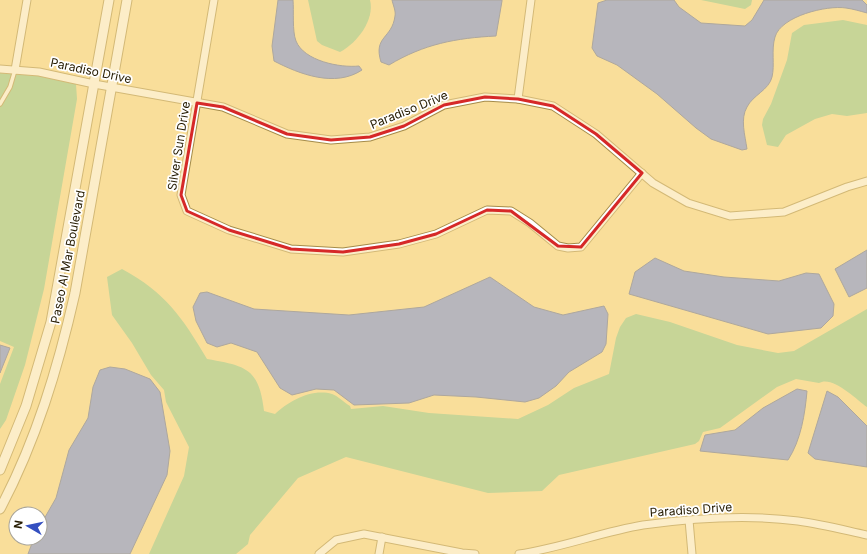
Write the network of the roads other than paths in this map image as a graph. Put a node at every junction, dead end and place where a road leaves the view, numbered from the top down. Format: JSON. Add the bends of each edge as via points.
{"nodes":[{"id":1,"x":27,"y":0,"type":"edge"},
{"id":2,"x":109,"y":0,"type":"edge"},
{"id":3,"x":127,"y":0,"type":"edge"},
{"id":4,"x":214,"y":0,"type":"edge"},
{"id":5,"x":531,"y":0,"type":"edge"},
{"id":6,"x":0,"y":69,"type":"edge"},
{"id":7,"x":15,"y":70,"type":"junction"},
{"id":8,"x":94,"y":84,"type":"junction"},
{"id":9,"x":111,"y":87,"type":"junction"},
{"id":10,"x":518,"y":99,"type":"junction"},
{"id":11,"x":197,"y":103,"type":"junction"},
{"id":12,"x":0,"y":104,"type":"edge"},
{"id":13,"x":642,"y":174,"type":"junction"},
{"id":14,"x":867,"y":181,"type":"edge"},
{"id":15,"x":0,"y":470,"type":"edge"},
{"id":16,"x":0,"y":509,"type":"edge"},
{"id":17,"x":689,"y":520,"type":"junction"},
{"id":18,"x":867,"y":535,"type":"edge"},
{"id":19,"x":382,"y":537,"type":"junction"},
{"id":20,"x":319,"y":554,"type":"edge"},
{"id":21,"x":379,"y":554,"type":"edge"},
{"id":22,"x":475,"y":554,"type":"edge"},
{"id":23,"x":519,"y":554,"type":"edge"},
{"id":24,"x":692,"y":554,"type":"edge"}],
"edges":[{"from":1,"to":7,"type":"street"},
{"from":2,"to":8,"type":"main road","name":"Paseo Al Mar Boulevard"},
{"from":3,"to":9,"type":"main road","name":"Paseo Al Mar Boulevard"},
{"from":4,"to":11,"type":"street","name":"Silver Sun Drive"},
{"from":5,"to":10,"type":"street"},
{"from":6,"to":7,"type":"street","name":"Paradiso Drive"},
{"from":7,"to":8,"type":"street","name":"Paradiso Drive","via":[[40,72]]},
{"from":7,"to":12,"type":"lane","via":[[10,87]]},
{"from":8,"to":9,"type":"street","name":"Paradiso Drive"},
{"from":8,"to":15,"type":"main road","name":"Paseo Al Mar Boulevard","via":[[51,322],[26,406]]},
{"from":9,"to":11,"type":"street","name":"Paradiso Drive"},
{"from":9,"to":16,"type":"main road","name":"Paseo Al Mar Boulevard","via":[[67,329],[37,427]]},
{"from":10,"to":11,"type":"street","name":"Paradiso Drive","via":[[485,97],[444,104],[404,126],[370,137],[331,140],[288,134],[223,107]]},
{"from":10,"to":13,"type":"street","name":"Paradiso Drive","via":[[553,106],[596,134]]},
{"from":11,"to":13,"type":"street","name":"Silver Sun Drive","via":[[181,196],[187,212],[229,230],[291,249],[343,252],[399,244],[436,234],[487,210],[511,211],[558,246],[581,247]]},
{"from":13,"to":14,"type":"street","name":"Paradiso Drive","via":[[688,203],[730,216],[784,212]]},
{"from":17,"to":18,"type":"street","name":"Paradiso Drive","via":[[733,518],[798,521]]},
{"from":17,"to":23,"type":"street","name":"Paradiso Drive","via":[[608,532],[536,552]]},
{"from":17,"to":24,"type":"street"},
{"from":19,"to":20,"type":"street","via":[[364,534],[350,536],[336,540]]},
{"from":19,"to":21,"type":"street"},
{"from":19,"to":22,"type":"street"}]}
